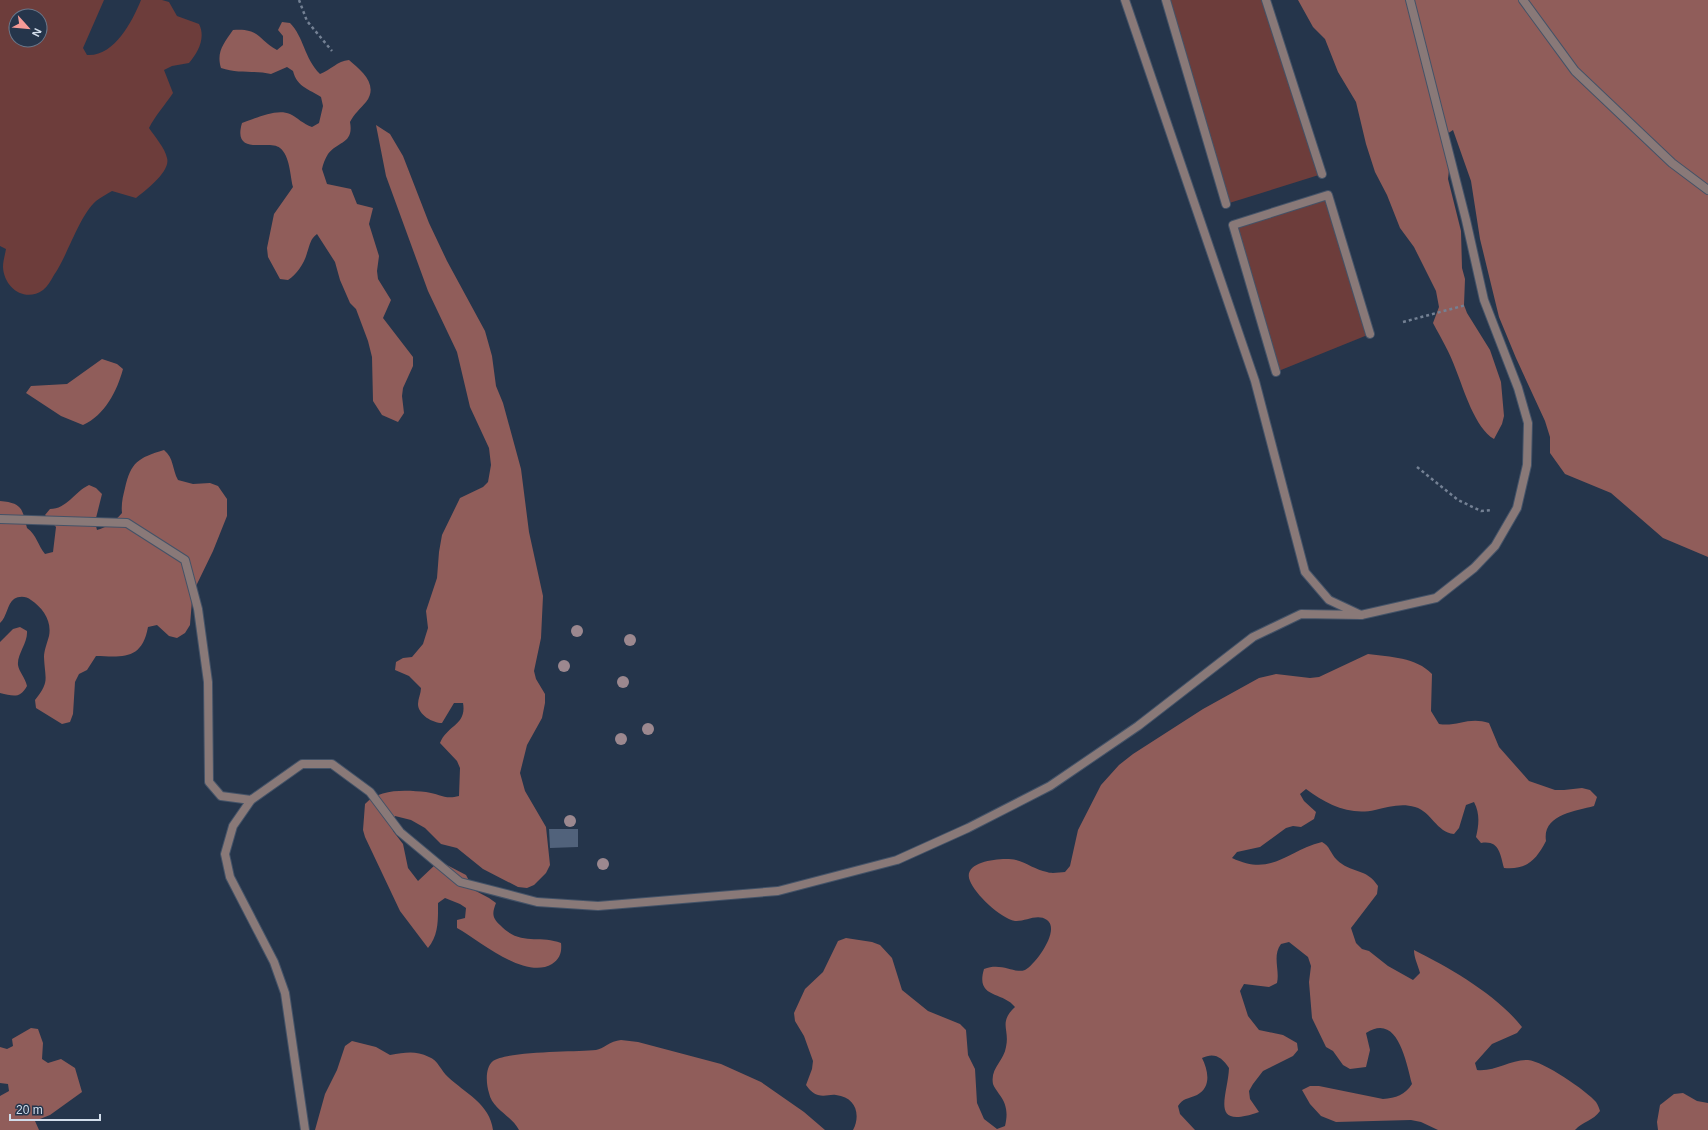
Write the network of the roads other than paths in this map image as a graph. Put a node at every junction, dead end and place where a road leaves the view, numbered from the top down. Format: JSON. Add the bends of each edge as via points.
{"nodes":[{"id":1,"x":1125,"y":0,"type":"edge"},
{"id":2,"x":1166,"y":0,"type":"edge"},
{"id":3,"x":1266,"y":0,"type":"edge"},
{"id":4,"x":1410,"y":0,"type":"edge"},
{"id":5,"x":1523,"y":0,"type":"edge"},
{"id":6,"x":1322,"y":174,"type":"dead end"},
{"id":7,"x":1708,"y":190,"type":"edge"},
{"id":8,"x":1226,"y":204,"type":"dead end"},
{"id":9,"x":1370,"y":334,"type":"dead end"},
{"id":10,"x":1276,"y":372,"type":"dead end"},
{"id":11,"x":0,"y":519,"type":"edge"},
{"id":12,"x":1361,"y":614,"type":"junction"},
{"id":13,"x":251,"y":800,"type":"junction"},
{"id":14,"x":305,"y":1130,"type":"edge"}],
"edges":[{"from":1,"to":12,"type":"street","via":[[1255,381],[1305,572],[1329,600]]},
{"from":2,"to":8,"type":"street"},
{"from":3,"to":6,"type":"street"},
{"from":4,"to":12,"type":"street","via":[[1484,300],[1518,388],[1528,423],[1527,464],[1517,508],[1495,546],[1474,568],[1436,598]]},
{"from":5,"to":7,"type":"street","via":[[1575,71],[1672,163]]},
{"from":9,"to":10,"type":"street","via":[[1328,195],[1233,225]]},
{"from":11,"to":13,"type":"street","via":[[127,522],[185,560],[198,609],[208,682],[208,782],[221,796]]},
{"from":12,"to":13,"type":"street","via":[[1301,614],[1253,637],[1138,726],[1050,786],[968,828],[897,860],[778,891],[598,906],[537,902],[460,882],[400,832],[370,792],[332,764],[302,764]]},
{"from":13,"to":14,"type":"street","via":[[233,826],[225,854],[230,877],[274,962],[284,993]]}]}
